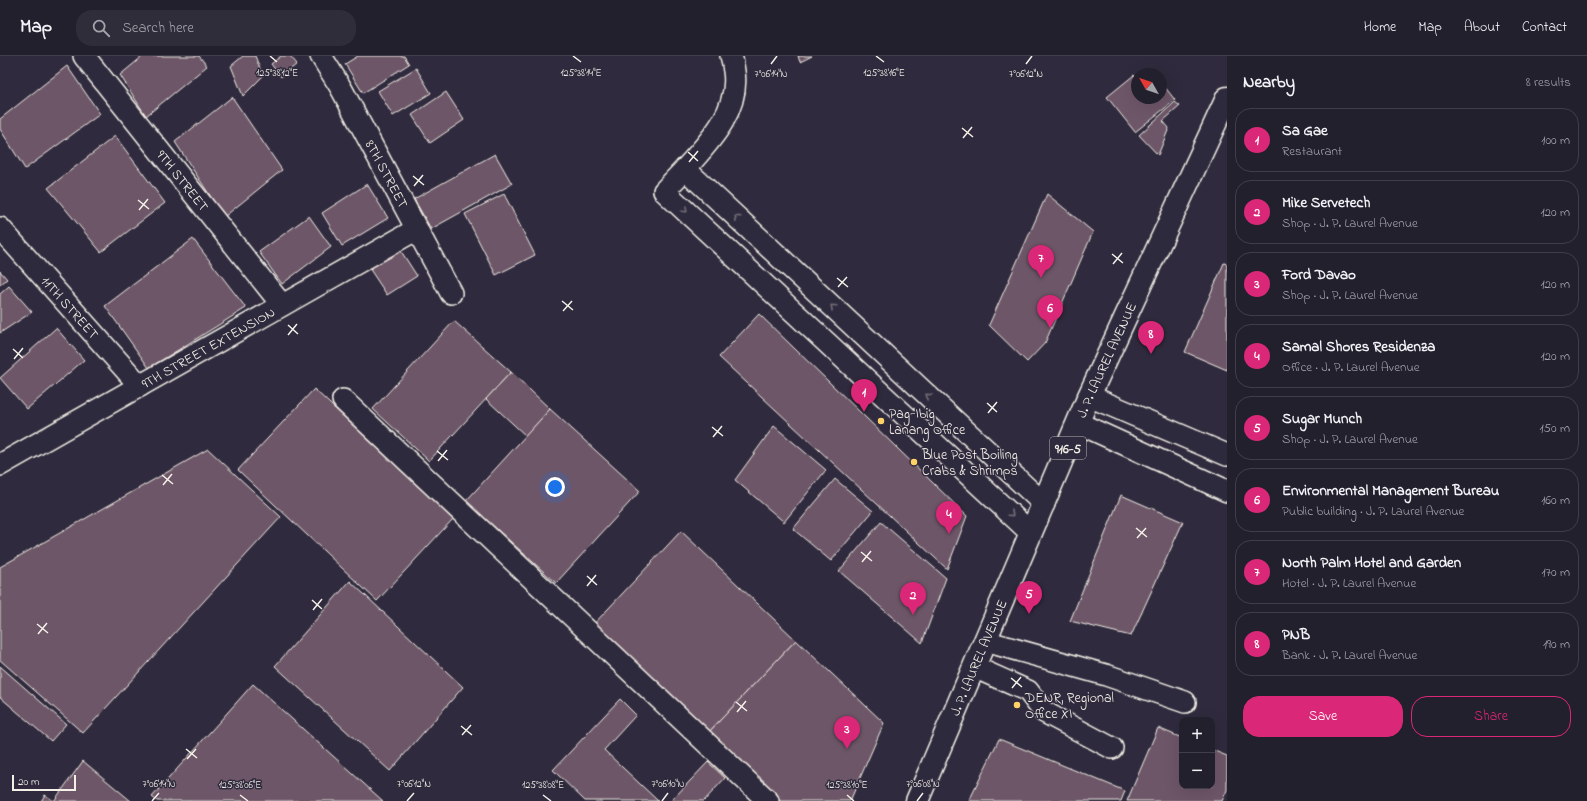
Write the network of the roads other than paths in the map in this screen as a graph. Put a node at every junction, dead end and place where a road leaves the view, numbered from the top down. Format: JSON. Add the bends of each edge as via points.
{"nodes":[{"id":1,"x":84,"y":56,"type":"edge"},
{"id":2,"x":321,"y":56,"type":"edge"},
{"id":3,"x":731,"y":56,"type":"edge"},
{"id":4,"x":1227,"y":98,"type":"edge"},
{"id":5,"x":685,"y":169,"type":"junction"},
{"id":6,"x":0,"y":228,"type":"edge"},
{"id":7,"x":417,"y":229,"type":"junction"},
{"id":8,"x":812,"y":287,"type":"junction"},
{"id":9,"x":451,"y":293,"type":"dead end"},
{"id":10,"x":282,"y":306,"type":"junction"},
{"id":11,"x":791,"y":309,"type":"junction"},
{"id":12,"x":140,"y":386,"type":"junction"},
{"id":13,"x":1089,"y":396,"type":"junction"},
{"id":14,"x":343,"y":400,"type":"dead end"},
{"id":15,"x":1078,"y":424,"type":"junction"},
{"id":16,"x":1227,"y":455,"type":"edge"},
{"id":17,"x":0,"y":465,"type":"edge"},
{"id":18,"x":1227,"y":491,"type":"edge"},
{"id":19,"x":1044,"y":504,"type":"junction"},
{"id":20,"x":1031,"y":533,"type":"junction"},
{"id":21,"x":985,"y":641,"type":"junction"},
{"id":22,"x":974,"y":667,"type":"junction"},
{"id":23,"x":1185,"y":702,"type":"dead end"},
{"id":24,"x":1112,"y":748,"type":"dead end"},
{"id":25,"x":768,"y":801,"type":"edge"},
{"id":26,"x":917,"y":801,"type":"edge"}],
"edges":[{"from":1,"to":10,"type":"street","name":"9TH STREET"},
{"from":2,"to":7,"type":"street","name":"8TH STREET"},
{"from":3,"to":5,"type":"street","via":[[736,82],[729,111],[713,137]]},
{"from":4,"to":13,"type":"main road","name":"J. P. LAUREL AVENUE","number":"916-5"},
{"from":8,"to":5,"type":"street","one_way":true},
{"from":5,"to":11,"type":"street","one_way":true,"via":[[664,191]]},
{"from":6,"to":12,"type":"street","name":"11TH STREET"},
{"from":7,"to":9,"type":"street","name":"8TH STREET"},
{"from":7,"to":10,"type":"street","name":"9TH STREET EXTENSION"},
{"from":8,"to":11,"type":"street"},
{"from":19,"to":8,"type":"street","one_way":true},
{"from":10,"to":12,"type":"street","name":"9TH STREET EXTENSION"},
{"from":11,"to":20,"type":"street","one_way":true},
{"from":12,"to":17,"type":"street","name":"9TH STREET EXTENSION"},
{"from":13,"to":15,"type":"main road","name":"J. P. LAUREL AVENUE","number":"916-5"},
{"from":13,"to":16,"type":"street"},
{"from":14,"to":25,"type":"street"},
{"from":15,"to":18,"type":"street"},
{"from":15,"to":19,"type":"main road","name":"J. P. LAUREL AVENUE","number":"916-5"},
{"from":19,"to":20,"type":"main road","name":"J. P. LAUREL AVENUE","number":"916-5"},
{"from":20,"to":21,"type":"main road","name":"J. P. LAUREL AVENUE","number":"916-5"},
{"from":21,"to":22,"type":"main road","name":"J. P. LAUREL AVENUE","number":"916-5"},
{"from":21,"to":23,"type":"street","via":[[1106,675]]},
{"from":22,"to":24,"type":"street","via":[[1028,691],[1044,712]]},
{"from":22,"to":26,"type":"main road","name":"J. P. LAUREL AVENUE","number":"916-5"}]}
